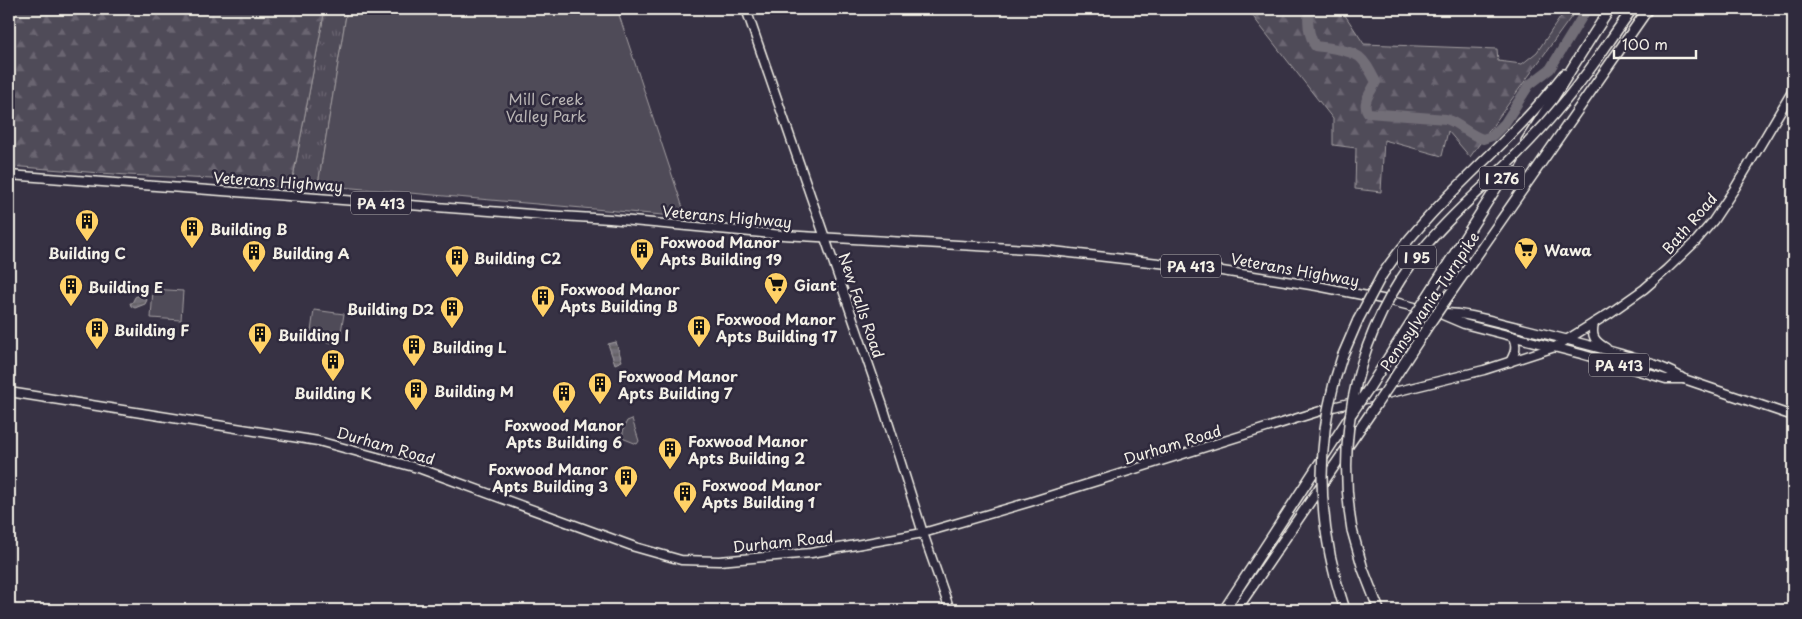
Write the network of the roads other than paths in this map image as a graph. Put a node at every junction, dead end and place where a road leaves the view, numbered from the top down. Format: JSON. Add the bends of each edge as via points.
{"nodes":[{"id":1,"x":746,"y":9,"type":"edge"},
{"id":2,"x":1610,"y":9,"type":"edge"},
{"id":3,"x":1632,"y":9,"type":"edge"},
{"id":4,"x":1648,"y":9,"type":"edge"},
{"id":5,"x":1577,"y":58,"type":"junction"},
{"id":6,"x":1793,"y":90,"type":"edge"},
{"id":7,"x":9,"y":175,"type":"edge"},
{"id":8,"x":824,"y":237,"type":"junction"},
{"id":9,"x":1438,"y":313,"type":"junction"},
{"id":10,"x":1594,"y":323,"type":"junction"},
{"id":11,"x":1512,"y":336,"type":"junction"},
{"id":12,"x":1568,"y":340,"type":"junction"},
{"id":13,"x":1555,"y":347,"type":"junction"},
{"id":14,"x":1614,"y":352,"type":"junction"},
{"id":15,"x":1510,"y":362,"type":"junction"},
{"id":16,"x":1684,"y":379,"type":"junction"},
{"id":17,"x":9,"y":392,"type":"edge"},
{"id":18,"x":1793,"y":416,"type":"edge"},
{"id":19,"x":923,"y":534,"type":"junction"},
{"id":20,"x":950,"y":610,"type":"edge"},
{"id":21,"x":1224,"y":610,"type":"edge"},
{"id":22,"x":1236,"y":610,"type":"edge"},
{"id":23,"x":1345,"y":610,"type":"edge"},
{"id":24,"x":1379,"y":610,"type":"edge"}],
"edges":[{"from":1,"to":8,"type":"main road","name":"New Falls Road"},
{"from":2,"to":5,"type":"highway","name":"Pennsylvania Turnpike","number":"I 95"},
{"from":3,"to":24,"type":"highway","number":"I 95","bridge":true,"via":[[1582,80],[1539,132],[1423,249],[1386,304],[1365,352],[1350,410],[1346,469],[1352,530],[1362,569]]},
{"from":4,"to":22,"type":"highway","name":"Pennsylvania Turnpike","number":"I 276","bridge":true},
{"from":5,"to":21,"type":"highway","name":"Pennsylvania Turnpike","number":"I 276","bridge":true,"via":[[1413,320]]},
{"from":5,"to":23,"type":"highway","number":"I 95","bridge":true,"via":[[1543,100],[1408,239],[1382,275],[1342,358],[1326,418],[1322,502],[1328,547]]},
{"from":6,"to":10,"type":"main road","name":"Bath Road","via":[[1735,188],[1703,232],[1656,279]]},
{"from":7,"to":8,"type":"main road","name":"Veterans Highway","number":"PA 413"},
{"from":8,"to":9,"type":"main road","name":"Veterans Highway","number":"PA 413","via":[[1044,250],[1166,262],[1317,286]]},
{"from":8,"to":19,"type":"main road","name":"New Falls Road","via":[[882,403]]},
{"from":9,"to":11,"type":"main road","name":"Veterans Highway","number":"PA 413","via":[[1464,324]]},
{"from":9,"to":12,"type":"main road","name":"Veterans Highway","number":"PA 413","via":[[1466,315]]},
{"from":10,"to":12,"type":"main road","name":"Bath Road"},
{"from":10,"to":14,"type":"main road","via":[[1595,340]]},
{"from":11,"to":13,"type":"main road","name":"Veterans Highway","number":"PA 413"},
{"from":11,"to":15,"type":"main road","via":[[1515,349]]},
{"from":12,"to":13,"type":"main road","name":"Bath Road"},
{"from":12,"to":14,"type":"main road","name":"Veterans Highway","number":"PA 413"},
{"from":13,"to":15,"type":"main road","name":"Durham Road"},
{"from":13,"to":16,"type":"main road","name":"Veterans Highway","number":"PA 413","via":[[1666,379]]},
{"from":14,"to":16,"type":"main road","name":"Veterans Highway","number":"PA 413","via":[[1669,369]]},
{"from":15,"to":19,"type":"main road","name":"Durham Road","via":[[1333,407]]},
{"from":16,"to":18,"type":"main road","name":"Veterans Highway","number":"PA 413"},
{"from":17,"to":19,"type":"main road","name":"Durham Road","via":[[318,440],[421,469],[634,547],[681,560],[719,561],[811,553]]},
{"from":19,"to":20,"type":"main road","name":"New Falls Road"}]}
